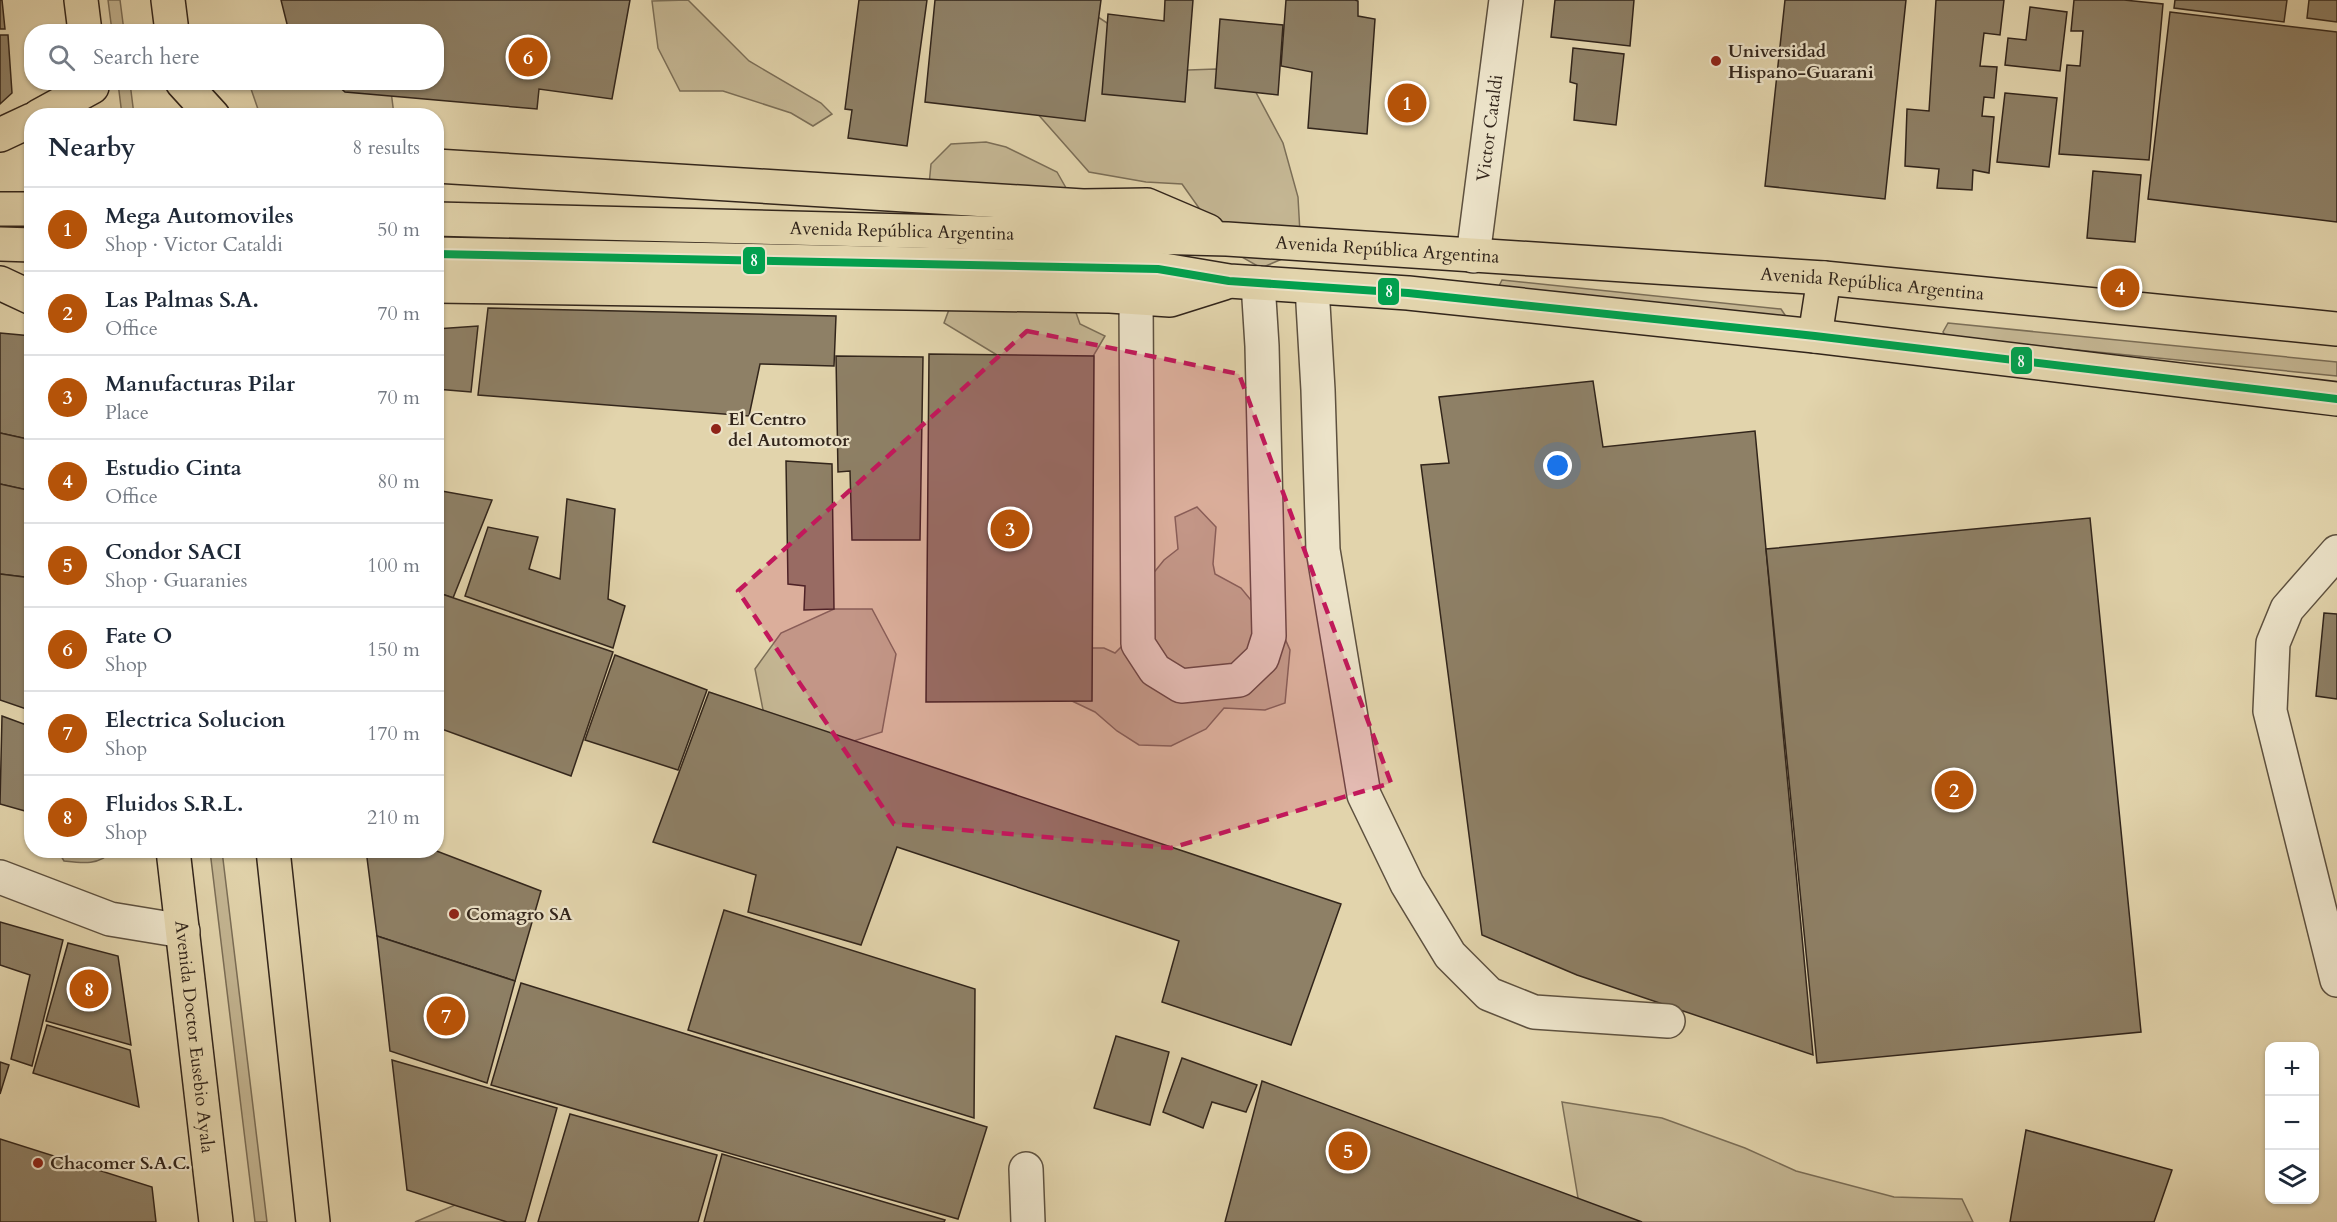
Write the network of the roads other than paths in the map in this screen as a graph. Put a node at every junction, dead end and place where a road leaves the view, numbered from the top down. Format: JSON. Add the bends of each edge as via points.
{"nodes":[{"id":1,"x":81,"y":0,"type":"edge"},
{"id":2,"x":168,"y":0,"type":"edge"},
{"id":3,"x":1506,"y":0,"type":"edge"},
{"id":4,"x":84,"y":24,"type":"edge"},
{"id":5,"x":171,"y":24,"type":"edge"},
{"id":6,"x":181,"y":90,"type":"edge"},
{"id":7,"x":188,"y":90,"type":"edge"},
{"id":8,"x":92,"y":95,"type":"edge"},
{"id":9,"x":59,"y":108,"type":"edge"},
{"id":10,"x":182,"y":108,"type":"edge"},
{"id":11,"x":205,"y":108,"type":"edge"},
{"id":12,"x":24,"y":124,"type":"edge"},
{"id":13,"x":0,"y":135,"type":"edge"},
{"id":14,"x":444,"y":167,"type":"edge"},
{"id":15,"x":0,"y":209,"type":"edge"},
{"id":16,"x":24,"y":210,"type":"edge"},
{"id":17,"x":444,"y":219,"type":"edge"},
{"id":18,"x":1227,"y":238,"type":"junction"},
{"id":19,"x":0,"y":244,"type":"edge"},
{"id":20,"x":24,"y":245,"type":"edge"},
{"id":21,"x":444,"y":254,"type":"edge"},
{"id":22,"x":1473,"y":256,"type":"junction"},
{"id":23,"x":1824,"y":278,"type":"junction"},
{"id":24,"x":1244,"y":282,"type":"junction"},
{"id":25,"x":0,"y":283,"type":"edge"},
{"id":26,"x":444,"y":286,"type":"edge"},
{"id":27,"x":1312,"y":287,"type":"junction"},
{"id":28,"x":24,"y":294,"type":"edge"},
{"id":29,"x":1136,"y":298,"type":"junction"},
{"id":30,"x":2337,"y":329,"type":"edge"},
{"id":31,"x":1815,"y":336,"type":"junction"},
{"id":32,"x":2337,"y":399,"type":"edge"},
{"id":33,"x":2337,"y":552,"type":"edge"},
{"id":34,"x":174,"y":858,"type":"edge"},
{"id":35,"x":274,"y":858,"type":"edge"},
{"id":36,"x":0,"y":877,"type":"edge"},
{"id":37,"x":183,"y":931,"type":"junction"},
{"id":38,"x":2337,"y":980,"type":"edge"},
{"id":39,"x":1668,"y":1022,"type":"dead end"},
{"id":40,"x":1026,"y":1169,"type":"dead end"},
{"id":41,"x":216,"y":1222,"type":"edge"},
{"id":42,"x":313,"y":1222,"type":"edge"},
{"id":43,"x":1028,"y":1222,"type":"edge"}],
"edges":[{"from":1,"to":4,"type":"highway"},
{"from":2,"to":5,"type":"highway"},
{"from":3,"to":22,"type":"street","name":"Victor Cataldi"},
{"from":6,"to":10,"type":"highway"},
{"from":7,"to":11,"type":"highway"},
{"from":8,"to":9,"type":"highway"},
{"from":12,"to":13,"type":"highway"},
{"from":14,"to":18,"type":"highway","via":[[1083,207],[1147,205]]},
{"from":15,"to":16,"type":"highway"},
{"from":17,"to":18,"type":"highway","name":"Avenida República Argentina"},
{"from":18,"to":22,"type":"highway","name":"Avenida República Argentina"},
{"from":19,"to":20,"type":"highway"},
{"from":21,"to":24,"type":"highway","name":"Avenida República Argentina","via":[[1158,269]]},
{"from":22,"to":23,"type":"highway","name":"Avenida República Argentina"},
{"from":23,"to":30,"type":"highway","name":"Avenida República Argentina"},
{"from":23,"to":31,"type":"highway"},
{"from":24,"to":27,"type":"highway","name":"Avenida República Argentina"},
{"from":24,"to":29,"type":"highway","via":[[1170,300]]},
{"from":24,"to":29,"type":"street","via":[[1262,346],[1269,636],[1262,658],[1239,680],[1181,686],[1155,670],[1138,644]]},
{"from":25,"to":28,"type":"highway"},
{"from":26,"to":29,"type":"highway"},
{"from":27,"to":31,"type":"highway","name":"Avenida República Argentina","via":[[1408,293]]},
{"from":27,"to":39,"type":"street","via":[[1323,550],[1364,795],[1407,884],[1450,956],[1489,994],[1534,1012]]},
{"from":31,"to":32,"type":"highway","name":"Avenida República Argentina"},
{"from":33,"to":38,"type":"street","via":[[2287,609],[2273,642],[2270,711]]},
{"from":34,"to":37,"type":"highway","name":"Avenida Doctor Eusebio Ayala"},
{"from":35,"to":42,"type":"highway"},
{"from":36,"to":37,"type":"street","via":[[110,919]]},
{"from":37,"to":41,"type":"highway","name":"Avenida Doctor Eusebio Ayala"},
{"from":40,"to":43,"type":"street"}]}
